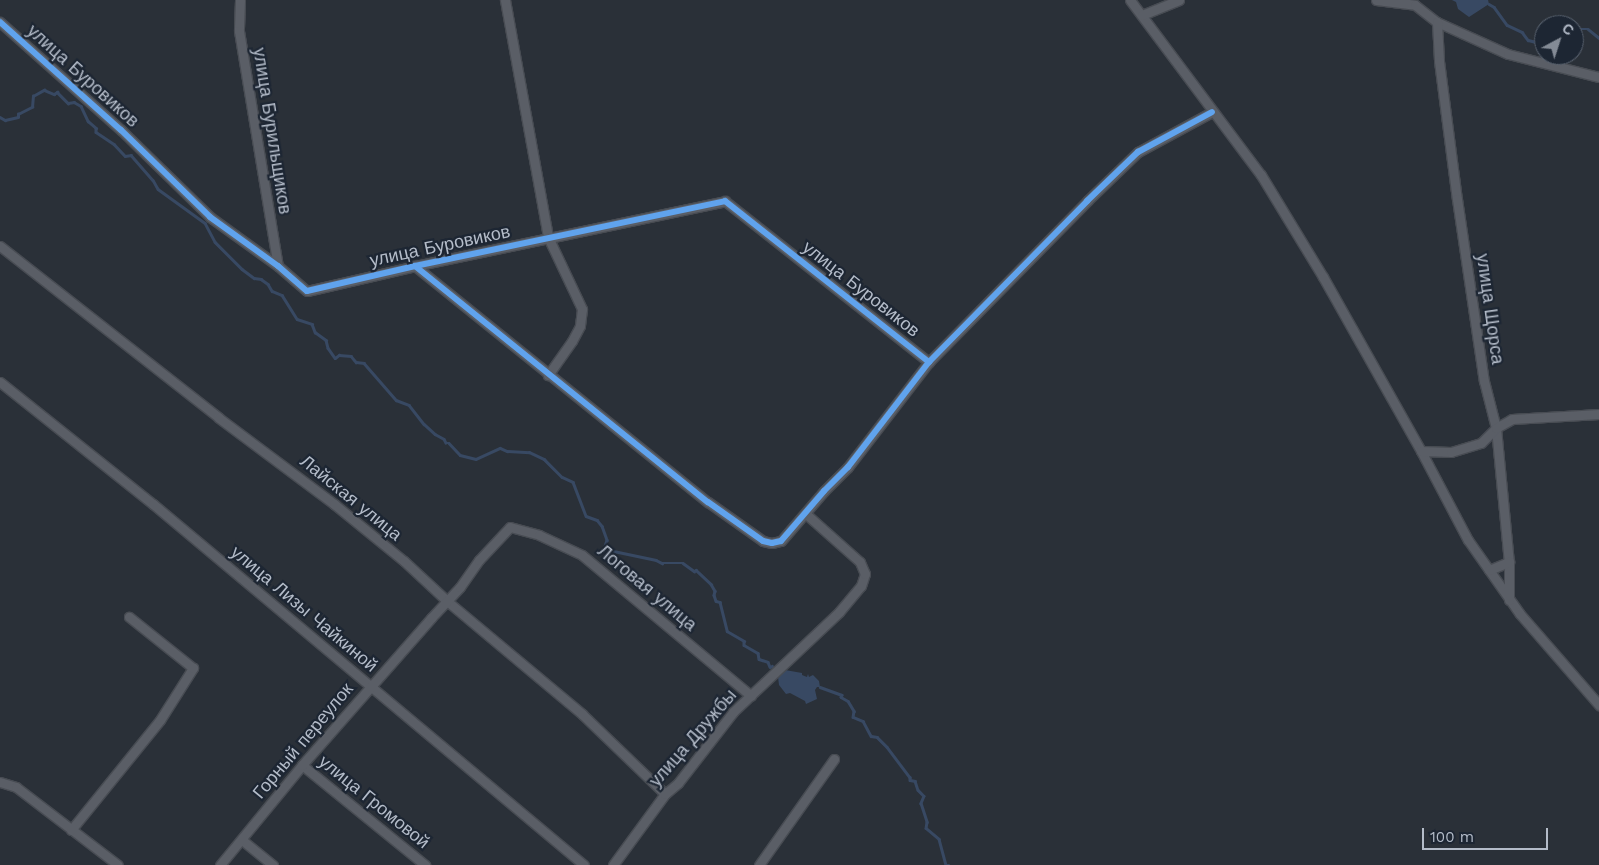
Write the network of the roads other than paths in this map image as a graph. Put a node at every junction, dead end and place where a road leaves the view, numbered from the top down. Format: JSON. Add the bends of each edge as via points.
{"nodes":[{"id":1,"x":240,"y":0,"type":"edge"},
{"id":2,"x":505,"y":0,"type":"edge"},
{"id":3,"x":1130,"y":0,"type":"edge"},
{"id":4,"x":1179,"y":0,"type":"edge"},
{"id":5,"x":1376,"y":0,"type":"edge"},
{"id":6,"x":1415,"y":2,"type":"edge"},
{"id":7,"x":1142,"y":15,"type":"junction"},
{"id":8,"x":0,"y":22,"type":"edge"},
{"id":9,"x":1437,"y":22,"type":"junction"},
{"id":10,"x":1599,"y":77,"type":"edge"},
{"id":11,"x":1212,"y":112,"type":"junction"},
{"id":12,"x":548,"y":237,"type":"junction"},
{"id":13,"x":0,"y":246,"type":"edge"},
{"id":14,"x":278,"y":266,"type":"junction"},
{"id":15,"x":415,"y":266,"type":"junction"},
{"id":16,"x":929,"y":362,"type":"junction"},
{"id":17,"x":548,"y":375,"type":"junction"},
{"id":18,"x":0,"y":382,"type":"edge"},
{"id":19,"x":1599,"y":414,"type":"edge"},
{"id":20,"x":1496,"y":428,"type":"junction"},
{"id":21,"x":1421,"y":451,"type":"junction"},
{"id":22,"x":806,"y":514,"type":"junction"},
{"id":23,"x":510,"y":527,"type":"joint"},
{"id":24,"x":1509,"y":562,"type":"junction"},
{"id":25,"x":1489,"y":570,"type":"junction"},
{"id":26,"x":1509,"y":600,"type":"junction"},
{"id":27,"x":447,"y":601,"type":"junction"},
{"id":28,"x":129,"y":617,"type":"dead end"},
{"id":29,"x":371,"y":686,"type":"junction"},
{"id":30,"x":751,"y":696,"type":"junction"},
{"id":31,"x":1599,"y":705,"type":"edge"},
{"id":32,"x":834,"y":759,"type":"dead end"},
{"id":33,"x":302,"y":765,"type":"junction"},
{"id":34,"x":0,"y":782,"type":"edge"},
{"id":35,"x":665,"y":794,"type":"junction"},
{"id":36,"x":71,"y":830,"type":"junction"},
{"id":37,"x":242,"y":840,"type":"junction"},
{"id":38,"x":118,"y":865,"type":"edge"},
{"id":39,"x":220,"y":865,"type":"edge"},
{"id":40,"x":273,"y":865,"type":"edge"},
{"id":41,"x":425,"y":865,"type":"edge"},
{"id":42,"x":584,"y":865,"type":"edge"},
{"id":43,"x":612,"y":865,"type":"edge"},
{"id":44,"x":758,"y":865,"type":"edge"}],
"edges":[{"from":1,"to":14,"type":"street","name":"улица Бурильщиков","via":[[239,31]]},
{"from":2,"to":12,"type":"street"},
{"from":3,"to":7,"type":"street"},
{"from":4,"to":7,"type":"street"},
{"from":5,"to":6,"type":"street"},
{"from":6,"to":9,"type":"street"},
{"from":7,"to":11,"type":"street"},
{"from":8,"to":14,"type":"street","name":"улица Буровиков","via":[[121,130],[210,217]]},
{"from":9,"to":10,"type":"street","via":[[1508,54]]},
{"from":9,"to":20,"type":"street","name":"улица Щорса","via":[[1457,199],[1484,381]]},
{"from":11,"to":16,"type":"street","via":[[1138,152]]},
{"from":11,"to":21,"type":"street","via":[[1261,175]]},
{"from":12,"to":15,"type":"street","name":"улица Буровиков"},
{"from":12,"to":16,"type":"street","name":"улица Буровиков","via":[[725,201]]},
{"from":12,"to":17,"type":"street","via":[[582,309],[580,326],[572,342]]},
{"from":13,"to":27,"type":"street","name":"Лайская улица","via":[[334,504]]},
{"from":14,"to":15,"type":"street","name":"улица Буровиков","via":[[307,291]]},
{"from":15,"to":17,"type":"street"},
{"from":16,"to":22,"type":"street","via":[[848,467]]},
{"from":17,"to":22,"type":"street","via":[[708,502],[763,541],[781,541]]},
{"from":18,"to":29,"type":"street","name":"улица Лизы Чайкиной","via":[[153,504]]},
{"from":19,"to":20,"type":"street","via":[[1512,419]]},
{"from":20,"to":21,"type":"street","via":[[1474,446],[1451,452]]},
{"from":20,"to":24,"type":"street","name":"улица Щорса"},
{"from":21,"to":25,"type":"street","via":[[1468,540]]},
{"from":22,"to":30,"type":"street","name":"улица Дружбы","via":[[860,562],[865,574],[861,586],[838,612]]},
{"from":23,"to":27,"type":"street","name":"Горный переулок"},
{"from":23,"to":30,"type":"street","name":"Логовая улица","via":[[539,535],[582,555]]},
{"from":24,"to":25,"type":"street"},
{"from":24,"to":26,"type":"street","name":"улица Щорса"},
{"from":25,"to":26,"type":"street"},
{"from":26,"to":31,"type":"street"},
{"from":27,"to":29,"type":"street","name":"Горный переулок"},
{"from":27,"to":35,"type":"street","name":"Лайская улица","via":[[582,714]]},
{"from":28,"to":36,"type":"street","via":[[193,668],[160,720]]},
{"from":29,"to":33,"type":"street","name":"Горный переулок"},
{"from":29,"to":42,"type":"street","name":"улица Лизы Чайкиной"},
{"from":30,"to":35,"type":"street","name":"улица Дружбы","via":[[733,712],[678,783]]},
{"from":32,"to":44,"type":"street"},
{"from":33,"to":37,"type":"street","name":"Горный переулок"},
{"from":33,"to":41,"type":"street","name":"улица Громовой"},
{"from":34,"to":36,"type":"street","via":[[16,787]]},
{"from":35,"to":43,"type":"street","name":"улица Дружбы"},
{"from":36,"to":38,"type":"street"},
{"from":37,"to":39,"type":"street","name":"Горный переулок"},
{"from":37,"to":40,"type":"street"}]}
